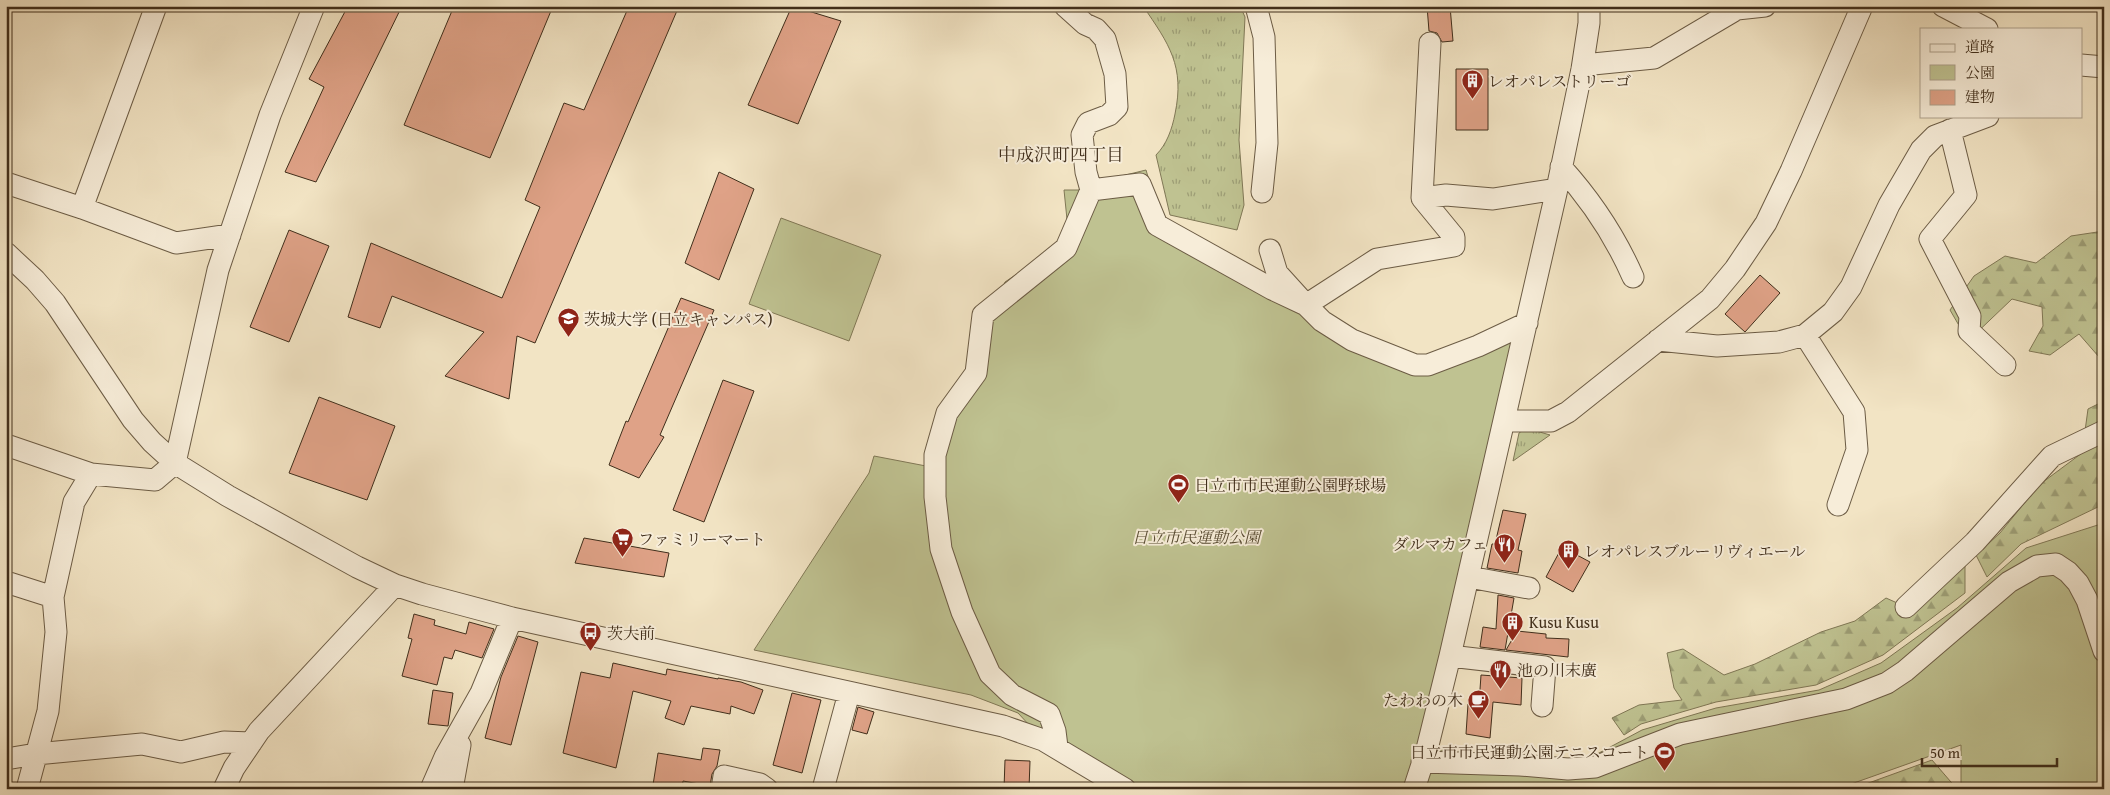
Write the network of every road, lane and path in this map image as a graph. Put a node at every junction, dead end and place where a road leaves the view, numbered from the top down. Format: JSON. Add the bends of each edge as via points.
{"nodes":[{"id":1,"x":156,"y":6,"type":"edge"},
{"id":2,"x":314,"y":6,"type":"edge"},
{"id":3,"x":1065,"y":6,"type":"edge"},
{"id":4,"x":1256,"y":6,"type":"edge"},
{"id":5,"x":1589,"y":6,"type":"edge"},
{"id":6,"x":1765,"y":6,"type":"edge"},
{"id":7,"x":1862,"y":6,"type":"edge"},
{"id":8,"x":1943,"y":6,"type":"edge"},
{"id":9,"x":1985,"y":28,"type":"edge"},
{"id":10,"x":1430,"y":43,"type":"dead end"},
{"id":11,"x":2082,"y":64,"type":"edge"},
{"id":12,"x":1583,"y":65,"type":"junction"},
{"id":13,"x":2104,"y":67,"type":"edge"},
{"id":14,"x":1983,"y":118,"type":"edge"},
{"id":15,"x":1950,"y":130,"type":"junction"},
{"id":16,"x":1562,"y":167,"type":"junction"},
{"id":17,"x":6,"y":183,"type":"edge"},
{"id":18,"x":1557,"y":189,"type":"junction"},
{"id":19,"x":1091,"y":190,"type":"junction"},
{"id":20,"x":1262,"y":192,"type":"dead end"},
{"id":21,"x":1422,"y":198,"type":"junction"},
{"id":22,"x":82,"y":208,"type":"junction"},
{"id":23,"x":230,"y":235,"type":"junction"},
{"id":24,"x":1270,"y":250,"type":"dead end"},
{"id":25,"x":6,"y":253,"type":"edge"},
{"id":26,"x":1633,"y":277,"type":"dead end"},
{"id":27,"x":1306,"y":306,"type":"junction"},
{"id":28,"x":1527,"y":323,"type":"junction"},
{"id":29,"x":1805,"y":335,"type":"junction"},
{"id":30,"x":1658,"y":340,"type":"junction"},
{"id":31,"x":2005,"y":365,"type":"dead end"},
{"id":32,"x":1505,"y":421,"type":"junction"},
{"id":33,"x":2104,"y":432,"type":"edge"},
{"id":34,"x":6,"y":445,"type":"edge"},
{"id":35,"x":175,"y":463,"type":"junction"},
{"id":36,"x":91,"y":474,"type":"junction"},
{"id":37,"x":1838,"y":505,"type":"dead end"},
{"id":38,"x":1469,"y":577,"type":"junction"},
{"id":39,"x":6,"y":582,"type":"edge"},
{"id":40,"x":395,"y":585,"type":"junction"},
{"id":41,"x":1529,"y":588,"type":"dead end"},
{"id":42,"x":53,"y":597,"type":"junction"},
{"id":43,"x":1906,"y":607,"type":"dead end"},
{"id":44,"x":512,"y":618,"type":"junction"},
{"id":45,"x":2104,"y":651,"type":"edge"},
{"id":46,"x":1450,"y":656,"type":"junction"},
{"id":47,"x":849,"y":693,"type":"junction"},
{"id":48,"x":1542,"y":706,"type":"dead end"},
{"id":49,"x":465,"y":721,"type":"junction"},
{"id":50,"x":251,"y":743,"type":"junction"},
{"id":51,"x":1057,"y":747,"type":"junction"},
{"id":52,"x":36,"y":754,"type":"junction"},
{"id":53,"x":6,"y":759,"type":"edge"},
{"id":54,"x":1422,"y":762,"type":"junction"},
{"id":55,"x":27,"y":789,"type":"edge"},
{"id":56,"x":224,"y":789,"type":"edge"},
{"id":57,"x":432,"y":789,"type":"edge"},
{"id":58,"x":452,"y":789,"type":"edge"},
{"id":59,"x":722,"y":789,"type":"edge"},
{"id":60,"x":767,"y":789,"type":"edge"},
{"id":61,"x":823,"y":789,"type":"edge"},
{"id":62,"x":1125,"y":789,"type":"edge"},
{"id":63,"x":1414,"y":789,"type":"edge"}],
"edges":[{"from":1,"to":22,"type":"street"},
{"from":2,"to":23,"type":"street","via":[[270,115]]},
{"from":3,"to":19,"type":"street","via":[[1105,39],[1115,74],[1117,107],[1109,115],[1088,123],[1082,135]]},
{"from":4,"to":20,"type":"street","via":[[1264,37],[1267,143]]},
{"from":5,"to":12,"type":"street"},
{"from":6,"to":12,"type":"street","via":[[1737,9],[1654,58]]},
{"from":7,"to":30,"type":"street","via":[[1766,223],[1710,299]]},
{"from":8,"to":9,"type":"street"},
{"from":10,"to":21,"type":"street"},
{"from":11,"to":13,"type":"street"},
{"from":12,"to":16,"type":"street"},
{"from":14,"to":15,"type":"street"},
{"from":15,"to":29,"type":"street","via":[[1935,136],[1921,150],[1889,205],[1851,287],[1833,312]]},
{"from":15,"to":31,"type":"street","via":[[1966,195],[1930,239],[1970,316],[1969,331]]},
{"from":16,"to":18,"type":"street"},
{"from":16,"to":26,"type":"street","via":[[1610,231]]},
{"from":17,"to":22,"type":"street"},
{"from":18,"to":21,"type":"street","via":[[1493,199],[1446,195]]},
{"from":18,"to":28,"type":"street"},
{"from":19,"to":27,"type":"street","via":[[1140,184],[1157,225]]},
{"from":19,"to":51,"type":"street","via":[[1066,248],[983,315],[976,373],[947,413],[935,455],[935,497],[941,549],[962,612],[990,674],[1012,695],[1049,714]]},
{"from":21,"to":27,"type":"street","via":[[1454,237],[1454,246],[1378,259]]},
{"from":22,"to":23,"type":"street","via":[[176,243]]},
{"from":23,"to":35,"type":"street","via":[[218,270]]},
{"from":24,"to":27,"type":"street","via":[[1277,273]]},
{"from":25,"to":35,"type":"street","via":[[55,303],[133,420]]},
{"from":27,"to":28,"type":"street","via":[[1322,321],[1352,340],[1415,365],[1428,364],[1478,346]]},
{"from":28,"to":32,"type":"street"},
{"from":29,"to":30,"type":"street","via":[[1779,342],[1717,346]]},
{"from":29,"to":37,"type":"street","via":[[1854,412],[1857,450]]},
{"from":30,"to":32,"type":"street","via":[[1551,422]]},
{"from":32,"to":38,"type":"street"},
{"from":33,"to":43,"type":"street","via":[[2052,456],[1975,542]]},
{"from":34,"to":36,"type":"street"},
{"from":35,"to":36,"type":"street","via":[[155,480]]},
{"from":35,"to":40,"type":"street","via":[[297,535]]},
{"from":36,"to":42,"type":"street","via":[[74,502]]},
{"from":38,"to":41,"type":"street"},
{"from":38,"to":46,"type":"street"},
{"from":39,"to":42,"type":"street"},
{"from":40,"to":44,"type":"street"},
{"from":40,"to":50,"type":"street"},
{"from":42,"to":52,"type":"street","via":[[56,632],[48,711]]},
{"from":44,"to":47,"type":"street"},
{"from":44,"to":49,"type":"street","via":[[481,693]]},
{"from":45,"to":54,"type":"street","via":[[2078,583],[2056,564],[2037,566],[2009,582],[1906,671],[1886,683],[1846,698],[1680,734],[1595,767],[1568,770]]},
{"from":46,"to":48,"type":"street","via":[[1545,667]]},
{"from":46,"to":54,"type":"street"},
{"from":47,"to":51,"type":"street","via":[[983,720]]},
{"from":47,"to":61,"type":"street"},
{"from":49,"to":57,"type":"street"},
{"from":49,"to":58,"type":"street"},
{"from":50,"to":52,"type":"street","via":[[224,742],[181,752],[142,744]]},
{"from":50,"to":56,"type":"street"},
{"from":51,"to":62,"type":"street"},
{"from":52,"to":53,"type":"street"},
{"from":52,"to":55,"type":"street"},
{"from":54,"to":63,"type":"street"},
{"from":59,"to":60,"type":"street","via":[[724,776],[760,784]]}]}
